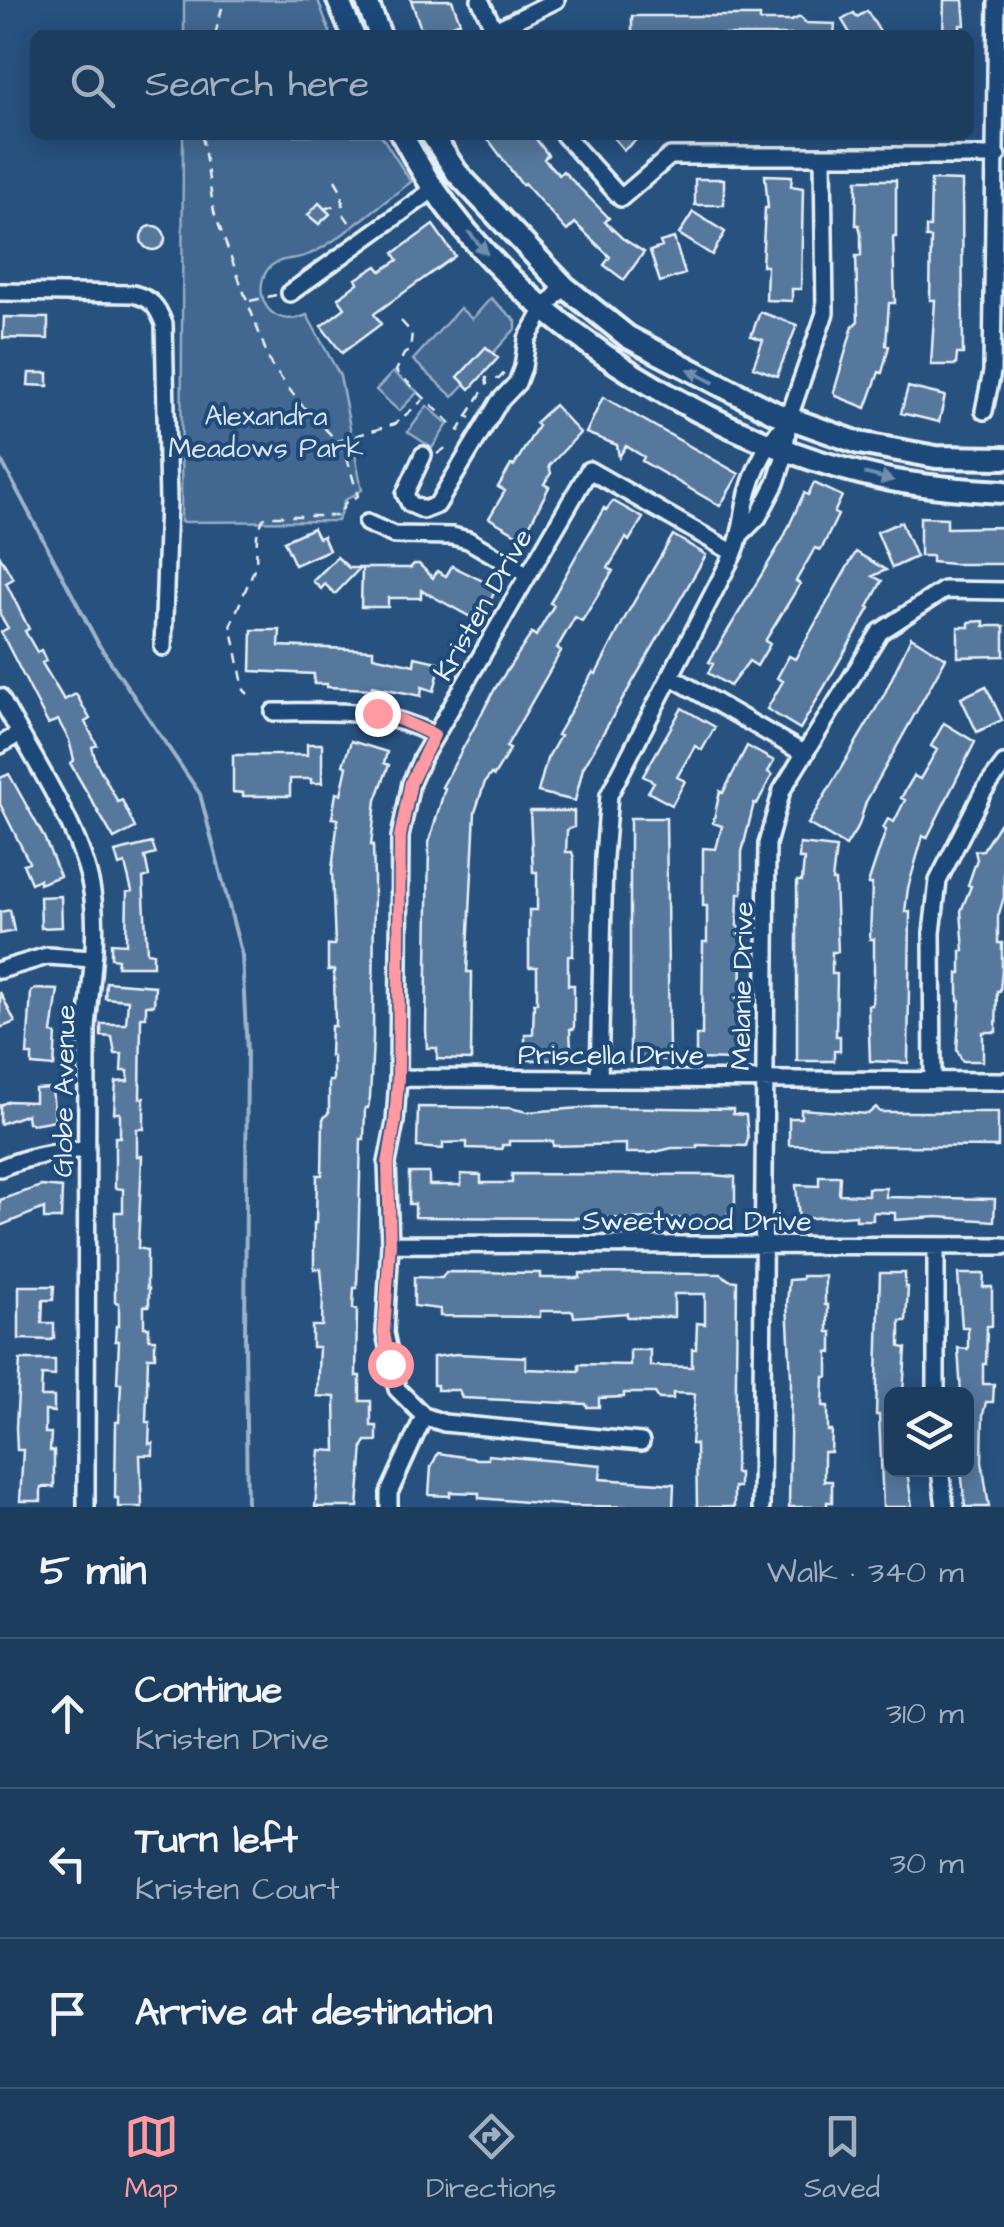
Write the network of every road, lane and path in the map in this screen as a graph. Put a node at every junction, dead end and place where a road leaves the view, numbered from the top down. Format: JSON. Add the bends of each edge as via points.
{"nodes":[{"id":1,"x":224,"y":0,"type":"edge"},
{"id":2,"x":338,"y":0,"type":"edge"},
{"id":3,"x":366,"y":0,"type":"edge"},
{"id":4,"x":480,"y":0,"type":"edge"},
{"id":5,"x":556,"y":0,"type":"edge"},
{"id":6,"x":999,"y":10,"type":"edge"},
{"id":7,"x":217,"y":30,"type":"edge"},
{"id":8,"x":351,"y":30,"type":"edge"},
{"id":9,"x":378,"y":30,"type":"edge"},
{"id":10,"x":491,"y":30,"type":"edge"},
{"id":11,"x":498,"y":30,"type":"edge"},
{"id":12,"x":203,"y":140,"type":"edge"},
{"id":13,"x":405,"y":140,"type":"edge"},
{"id":14,"x":435,"y":140,"type":"edge"},
{"id":15,"x":568,"y":140,"type":"edge"},
{"id":16,"x":997,"y":156,"type":"junction"},
{"id":17,"x":823,"y":157,"type":"junction"},
{"id":18,"x":334,"y":180,"type":"dead end"},
{"id":19,"x":434,"y":189,"type":"junction"},
{"id":20,"x":340,"y":204,"type":"junction"},
{"id":21,"x":324,"y":208,"type":"dead end"},
{"id":22,"x":355,"y":230,"type":"dead end"},
{"id":23,"x":564,"y":286,"type":"junction"},
{"id":24,"x":0,"y":292,"type":"edge"},
{"id":25,"x":290,"y":293,"type":"joint"},
{"id":26,"x":248,"y":301,"type":"junction"},
{"id":27,"x":544,"y":308,"type":"junction"},
{"id":28,"x":400,"y":321,"type":"dead end"},
{"id":29,"x":486,"y":378,"type":"dead end"},
{"id":30,"x":423,"y":400,"type":"junction"},
{"id":31,"x":984,"y":412,"type":"dead end"},
{"id":32,"x":468,"y":416,"type":"junction"},
{"id":33,"x":788,"y":420,"type":"junction"},
{"id":34,"x":485,"y":426,"type":"junction"},
{"id":35,"x":337,"y":442,"type":"junction"},
{"id":36,"x":776,"y":446,"type":"junction"},
{"id":37,"x":447,"y":447,"type":"dead end"},
{"id":38,"x":428,"y":457,"type":"joint"},
{"id":39,"x":1004,"y":458,"type":"edge"},
{"id":40,"x":1004,"y":492,"type":"edge"},
{"id":41,"x":366,"y":523,"type":"dead end"},
{"id":42,"x":734,"y":553,"type":"junction"},
{"id":43,"x":528,"y":575,"type":"junction"},
{"id":44,"x":1004,"y":590,"type":"edge"},
{"id":45,"x":163,"y":647,"type":"dead end"},
{"id":46,"x":670,"y":676,"type":"junction"},
{"id":47,"x":248,"y":694,"type":"dead end"},
{"id":48,"x":0,"y":697,"type":"edge"},
{"id":49,"x":274,"y":712,"type":"dead end"},
{"id":50,"x":19,"y":734,"type":"junction"},
{"id":51,"x":434,"y":735,"type":"junction"},
{"id":52,"x":0,"y":745,"type":"edge"},
{"id":53,"x":805,"y":754,"type":"junction"},
{"id":54,"x":1004,"y":764,"type":"edge"},
{"id":55,"x":93,"y":959,"type":"junction"},
{"id":56,"x":0,"y":970,"type":"edge"},
{"id":57,"x":398,"y":1078,"type":"junction"},
{"id":58,"x":600,"y":1079,"type":"junction"},
{"id":59,"x":765,"y":1080,"type":"junction"},
{"id":60,"x":934,"y":1081,"type":"junction"},
{"id":61,"x":1004,"y":1081,"type":"edge"},
{"id":62,"x":86,"y":1150,"type":"junction"},
{"id":63,"x":0,"y":1168,"type":"edge"},
{"id":64,"x":390,"y":1244,"type":"junction"},
{"id":65,"x":764,"y":1245,"type":"junction"},
{"id":66,"x":936,"y":1246,"type":"junction"},
{"id":67,"x":1004,"y":1246,"type":"edge"},
{"id":68,"x":936,"y":1387,"type":"edge"},
{"id":69,"x":424,"y":1416,"type":"junction"},
{"id":70,"x":641,"y":1442,"type":"dead end"},
{"id":71,"x":941,"y":1477,"type":"edge"},
{"id":72,"x":86,"y":1507,"type":"edge"},
{"id":73,"x":389,"y":1507,"type":"edge"},
{"id":74,"x":762,"y":1507,"type":"edge"},
{"id":75,"x":945,"y":1507,"type":"edge"}],
"edges":[{"from":1,"to":7,"type":"path"},
{"from":2,"to":8,"type":"main road"},
{"from":3,"to":9,"type":"main road"},
{"from":4,"to":10,"type":"street"},
{"from":5,"to":11,"type":"street"},
{"from":6,"to":16,"type":"street"},
{"from":12,"to":26,"type":"path","via":[[214,212]]},
{"from":13,"to":19,"type":"main road"},
{"from":14,"to":23,"type":"main road","via":[[457,173]]},
{"from":15,"to":17,"type":"street","via":[[620,198],[670,156]]},
{"from":16,"to":17,"type":"street"},
{"from":16,"to":31,"type":"street","via":[[992,372]]},
{"from":17,"to":33,"type":"street","via":[[825,313]]},
{"from":18,"to":20,"type":"path"},
{"from":19,"to":25,"type":"street"},
{"from":19,"to":27,"type":"main road","one_way":true,"via":[[485,252]]},
{"from":20,"to":21,"type":"path"},
{"from":20,"to":22,"type":"path"},
{"from":23,"to":27,"type":"street"},
{"from":33,"to":23,"type":"main road","one_way":true,"via":[[628,337]]},
{"from":24,"to":45,"type":"street","via":[[133,294],[158,308],[164,324],[167,485]]},
{"from":25,"to":26,"type":"path"},
{"from":26,"to":35,"type":"path","via":[[271,365]]},
{"from":27,"to":34,"type":"street","via":[[527,338],[524,367]]},
{"from":27,"to":36,"type":"main road","via":[[632,373]]},
{"from":28,"to":30,"type":"path","via":[[412,333],[396,371]]},
{"from":29,"to":32,"type":"path"},
{"from":30,"to":32,"type":"path","via":[[459,431]]},
{"from":30,"to":35,"type":"path","via":[[395,424]]},
{"from":32,"to":34,"type":"path"},
{"from":33,"to":36,"type":"street"},
{"from":33,"to":39,"type":"main road","via":[[871,446],[936,457]]},
{"from":34,"to":38,"type":"street","via":[[437,505],[424,510],[405,494]]},
{"from":35,"to":47,"type":"path","via":[[358,496],[339,516],[263,519],[256,565],[232,624]]},
{"from":36,"to":40,"type":"main road","one_way":true,"via":[[889,480]]},
{"from":36,"to":42,"type":"street","via":[[769,499]]},
{"from":37,"to":38,"type":"path"},
{"from":41,"to":43,"type":"street","via":[[394,535],[468,540]]},
{"from":42,"to":43,"type":"street","name":"Kristen Drive","via":[[589,470]]},
{"from":42,"to":46,"type":"street"},
{"from":43,"to":51,"type":"street","name":"Kristen Drive"},
{"from":44,"to":53,"type":"street","name":"Melanie Drive","via":[[944,590],[880,632]]},
{"from":46,"to":53,"type":"street"},
{"from":46,"to":58,"type":"street","via":[[609,795]]},
{"from":48,"to":50,"type":"street","name":"Globe Avenue"},
{"from":49,"to":51,"type":"street","via":[[377,713]]},
{"from":50,"to":52,"type":"street"},
{"from":50,"to":55,"type":"street","name":"Globe Avenue","via":[[84,862],[94,912]]},
{"from":51,"to":57,"type":"street","name":"Kristen Drive","via":[[411,782],[400,837]]},
{"from":53,"to":59,"type":"street","name":"Melanie Drive","via":[[782,790],[767,844]]},
{"from":54,"to":60,"type":"street","via":[[938,880]]},
{"from":55,"to":56,"type":"street","via":[[47,956]]},
{"from":55,"to":62,"type":"street","name":"Globe Avenue"},
{"from":57,"to":58,"type":"street","name":"Priscella Drive"},
{"from":57,"to":64,"type":"street","name":"Kristen Drive","via":[[388,1163]]},
{"from":58,"to":59,"type":"street","name":"Priscella Drive"},
{"from":59,"to":60,"type":"street","name":"Priscella Drive"},
{"from":59,"to":65,"type":"street","name":"Melanie Drive"},
{"from":60,"to":61,"type":"street","name":"Priscella Drive"},
{"from":62,"to":63,"type":"street","via":[[50,1152]]},
{"from":62,"to":72,"type":"street","name":"Globe Avenue"},
{"from":64,"to":65,"type":"street","name":"Sweetwood Drive"},
{"from":64,"to":69,"type":"street","name":"Kristen Drive","via":[[384,1333],[390,1364],[397,1389]]},
{"from":65,"to":66,"type":"street","name":"Sweetwood Drive"},
{"from":65,"to":74,"type":"street","name":"Melanie Drive"},
{"from":66,"to":67,"type":"street","name":"Sweetwood Drive"},
{"from":66,"to":68,"type":"street"},
{"from":69,"to":70,"type":"street","via":[[468,1427]]},
{"from":69,"to":73,"type":"street","via":[[388,1493]]},
{"from":71,"to":75,"type":"street"}]}
